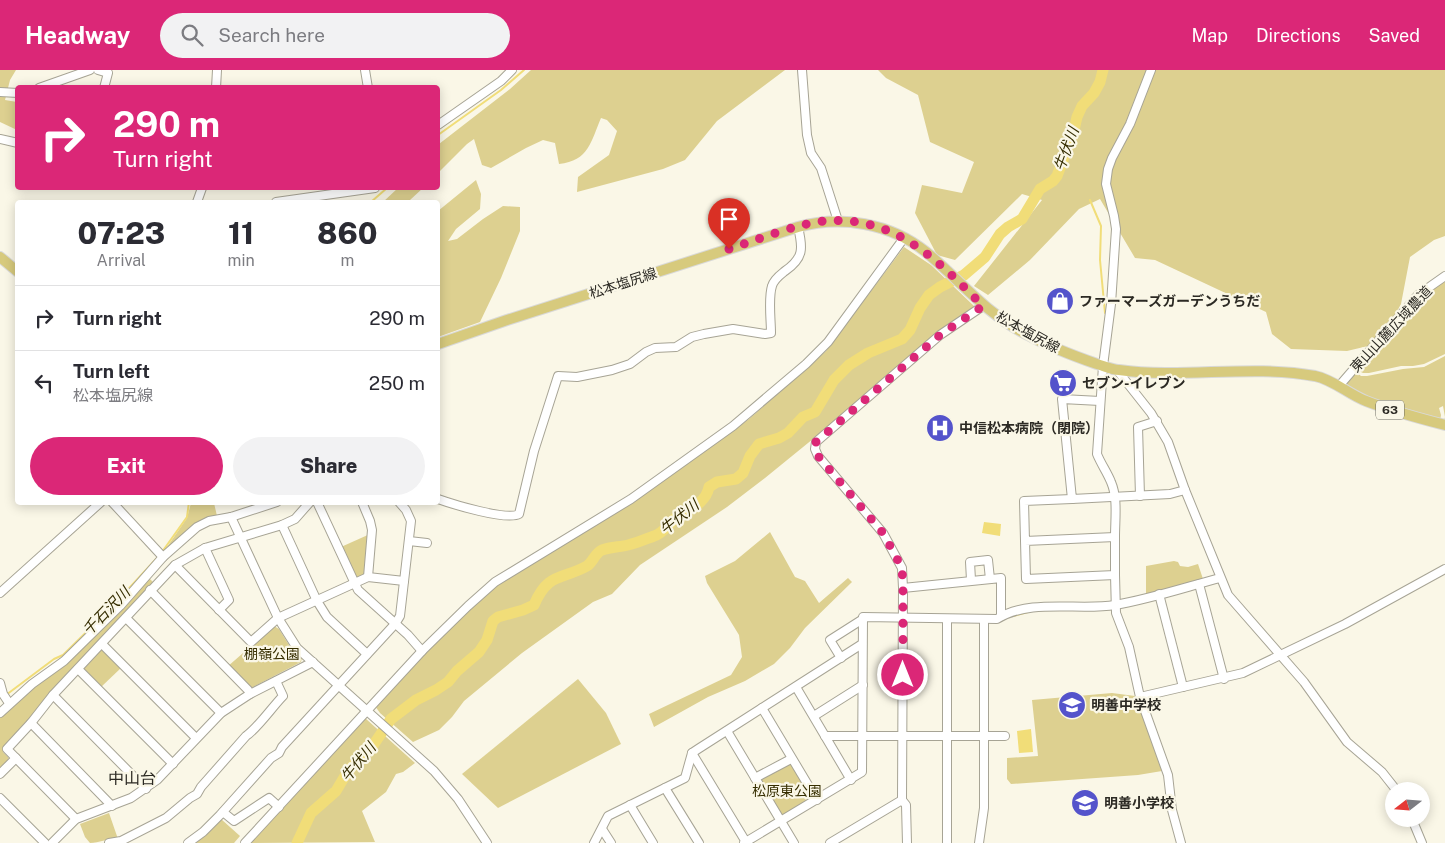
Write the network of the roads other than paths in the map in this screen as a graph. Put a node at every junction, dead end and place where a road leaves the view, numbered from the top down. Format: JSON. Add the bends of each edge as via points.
{"nodes":[{"id":1,"x":90,"y":70,"type":"edge"},
{"id":2,"x":98,"y":70,"type":"edge"},
{"id":3,"x":217,"y":70,"type":"edge"},
{"id":4,"x":365,"y":70,"type":"edge"},
{"id":5,"x":512,"y":70,"type":"edge"},
{"id":6,"x":802,"y":70,"type":"edge"},
{"id":7,"x":1152,"y":71,"type":"edge"},
{"id":8,"x":48,"y":85,"type":"edge"},
{"id":9,"x":105,"y":85,"type":"edge"},
{"id":10,"x":216,"y":85,"type":"edge"},
{"id":11,"x":368,"y":85,"type":"edge"},
{"id":12,"x":0,"y":92,"type":"edge"},
{"id":13,"x":15,"y":93,"type":"edge"},
{"id":14,"x":440,"y":124,"type":"edge"},
{"id":15,"x":0,"y":139,"type":"edge"},
{"id":16,"x":15,"y":142,"type":"edge"},
{"id":17,"x":361,"y":190,"type":"edge"},
{"id":18,"x":290,"y":200,"type":"edge"},
{"id":19,"x":838,"y":221,"type":"junction"},
{"id":20,"x":798,"y":227,"type":"junction"},
{"id":21,"x":906,"y":239,"type":"junction"},
{"id":22,"x":0,"y":257,"type":"edge"},
{"id":23,"x":15,"y":270,"type":"edge"},
{"id":24,"x":1445,"y":276,"type":"edge"},
{"id":25,"x":980,"y":303,"type":"junction"},
{"id":26,"x":440,"y":343,"type":"edge"},
{"id":27,"x":1103,"y":366,"type":"junction"},
{"id":28,"x":1117,"y":370,"type":"junction"},
{"id":29,"x":1339,"y":386,"type":"junction"},
{"id":30,"x":1100,"y":401,"type":"junction"},
{"id":31,"x":1157,"y":421,"type":"junction"},
{"id":32,"x":1445,"y":425,"type":"edge"},
{"id":33,"x":1185,"y":490,"type":"junction"},
{"id":34,"x":1140,"y":496,"type":"junction"},
{"id":35,"x":1115,"y":497,"type":"junction"},
{"id":36,"x":1072,"y":499,"type":"junction"},
{"id":37,"x":440,"y":500,"type":"edge"},
{"id":38,"x":98,"y":505,"type":"edge"},
{"id":39,"x":115,"y":505,"type":"edge"},
{"id":40,"x":268,"y":505,"type":"edge"},
{"id":41,"x":307,"y":505,"type":"edge"},
{"id":42,"x":318,"y":505,"type":"edge"},
{"id":43,"x":363,"y":505,"type":"edge"},
{"id":44,"x":402,"y":505,"type":"edge"},
{"id":45,"x":231,"y":517,"type":"junction"},
{"id":46,"x":282,"y":525,"type":"junction"},
{"id":47,"x":240,"y":537,"type":"junction"},
{"id":48,"x":1115,"y":537,"type":"junction"},
{"id":49,"x":409,"y":541,"type":"junction"},
{"id":50,"x":1026,"y":541,"type":"junction"},
{"id":51,"x":427,"y":543,"type":"dead end"},
{"id":52,"x":205,"y":548,"type":"junction"},
{"id":53,"x":161,"y":555,"type":"junction"},
{"id":54,"x":175,"y":564,"type":"junction"},
{"id":55,"x":1445,"y":569,"type":"edge"},
{"id":56,"x":1115,"y":575,"type":"junction"},
{"id":57,"x":368,"y":577,"type":"junction"},
{"id":58,"x":1220,"y":578,"type":"junction"},
{"id":59,"x":990,"y":579,"type":"junction"},
{"id":60,"x":971,"y":580,"type":"junction"},
{"id":61,"x":404,"y":581,"type":"junction"},
{"id":62,"x":354,"y":583,"type":"junction"},
{"id":63,"x":1199,"y":584,"type":"junction"},
{"id":64,"x":903,"y":588,"type":"junction"},
{"id":65,"x":150,"y":590,"type":"junction"},
{"id":66,"x":0,"y":593,"type":"edge"},
{"id":67,"x":1159,"y":594,"type":"junction"},
{"id":68,"x":317,"y":601,"type":"junction"},
{"id":69,"x":1114,"y":605,"type":"junction"},
{"id":70,"x":219,"y":610,"type":"junction"},
{"id":71,"x":1001,"y":616,"type":"junction"},
{"id":72,"x":126,"y":618,"type":"junction"},
{"id":73,"x":278,"y":618,"type":"junction"},
{"id":74,"x":903,"y":618,"type":"junction"},
{"id":75,"x":863,"y":619,"type":"junction"},
{"id":76,"x":947,"y":619,"type":"junction"},
{"id":77,"x":984,"y":619,"type":"junction"},
{"id":78,"x":396,"y":624,"type":"junction"},
{"id":79,"x":102,"y":644,"type":"junction"},
{"id":80,"x":862,"y":644,"type":"junction"},
{"id":81,"x":422,"y":651,"type":"junction"},
{"id":82,"x":367,"y":654,"type":"junction"},
{"id":83,"x":1281,"y":655,"type":"junction"},
{"id":84,"x":841,"y":658,"type":"junction"},
{"id":85,"x":313,"y":662,"type":"junction"},
{"id":86,"x":78,"y":669,"type":"junction"},
{"id":87,"x":1224,"y":679,"type":"junction"},
{"id":88,"x":276,"y":681,"type":"junction"},
{"id":89,"x":0,"y":683,"type":"edge"},
{"id":90,"x":339,"y":684,"type":"junction"},
{"id":91,"x":862,"y":685,"type":"junction"},
{"id":92,"x":796,"y":687,"type":"junction"},
{"id":93,"x":1183,"y":687,"type":"junction"},
{"id":94,"x":250,"y":694,"type":"junction"},
{"id":95,"x":53,"y":695,"type":"junction"},
{"id":96,"x":1140,"y":697,"type":"junction"},
{"id":97,"x":9,"y":703,"type":"junction"},
{"id":98,"x":762,"y":708,"type":"junction"},
{"id":99,"x":369,"y":711,"type":"junction"},
{"id":100,"x":0,"y":713,"type":"edge"},
{"id":101,"x":220,"y":713,"type":"junction"},
{"id":102,"x":814,"y":716,"type":"junction"},
{"id":103,"x":31,"y":723,"type":"junction"},
{"id":104,"x":727,"y":731,"type":"junction"},
{"id":105,"x":825,"y":736,"type":"junction"},
{"id":106,"x":862,"y":736,"type":"junction"},
{"id":107,"x":903,"y":736,"type":"junction"},
{"id":108,"x":947,"y":736,"type":"junction"},
{"id":109,"x":983,"y":736,"type":"junction"},
{"id":110,"x":1005,"y":736,"type":"dead end"},
{"id":111,"x":196,"y":738,"type":"junction"},
{"id":112,"x":692,"y":754,"type":"junction"},
{"id":113,"x":16,"y":758,"type":"junction"},
{"id":114,"x":791,"y":758,"type":"junction"},
{"id":115,"x":173,"y":764,"type":"junction"},
{"id":116,"x":0,"y":774,"type":"edge"},
{"id":117,"x":755,"y":778,"type":"junction"},
{"id":118,"x":850,"y":780,"type":"junction"},
{"id":119,"x":1390,"y":782,"type":"edge"},
{"id":120,"x":665,"y":788,"type":"junction"},
{"id":121,"x":146,"y":789,"type":"junction"},
{"id":122,"x":0,"y":798,"type":"edge"},
{"id":123,"x":817,"y":800,"type":"junction"},
{"id":124,"x":902,"y":800,"type":"junction"},
{"id":125,"x":630,"y":805,"type":"junction"},
{"id":126,"x":112,"y":806,"type":"junction"},
{"id":127,"x":279,"y":807,"type":"junction"},
{"id":128,"x":223,"y":812,"type":"junction"},
{"id":129,"x":76,"y":819,"type":"junction"},
{"id":130,"x":781,"y":822,"type":"junction"},
{"id":131,"x":1416,"y":828,"type":"edge"},
{"id":132,"x":602,"y":829,"type":"junction"},
{"id":133,"x":745,"y":842,"type":"edge"},
{"id":134,"x":45,"y":843,"type":"edge"},
{"id":135,"x":52,"y":843,"type":"edge"},
{"id":136,"x":109,"y":843,"type":"edge"},
{"id":137,"x":188,"y":843,"type":"edge"},
{"id":138,"x":245,"y":843,"type":"edge"},
{"id":139,"x":487,"y":843,"type":"edge"},
{"id":140,"x":594,"y":843,"type":"edge"},
{"id":141,"x":610,"y":843,"type":"edge"},
{"id":142,"x":654,"y":843,"type":"edge"},
{"id":143,"x":699,"y":843,"type":"edge"},
{"id":144,"x":794,"y":843,"type":"edge"},
{"id":145,"x":830,"y":843,"type":"edge"},
{"id":146,"x":907,"y":843,"type":"edge"},
{"id":147,"x":947,"y":843,"type":"edge"},
{"id":148,"x":979,"y":843,"type":"edge"},
{"id":149,"x":1181,"y":843,"type":"edge"},
{"id":150,"x":1422,"y":843,"type":"edge"}],
"edges":[{"from":1,"to":8,"type":"street"},
{"from":2,"to":9,"type":"street","via":[[108,73]]},
{"from":3,"to":10,"type":"street"},
{"from":4,"to":11,"type":"street"},
{"from":5,"to":14,"type":"street"},
{"from":6,"to":19,"type":"street","via":[[811,153],[821,168]]},
{"from":7,"to":27,"type":"street","via":[[1108,169],[1106,184],[1116,229]]},
{"from":12,"to":13,"type":"street"},
{"from":15,"to":16,"type":"street"},
{"from":17,"to":18,"type":"street"},
{"from":19,"to":20,"type":"main road","name":"松本塩尻線","number":"63"},
{"from":19,"to":21,"type":"main road","name":"松本塩尻線","number":"63","via":[[868,224]]},
{"from":20,"to":26,"type":"main road","name":"松本塩尻線","number":"63"},
{"from":20,"to":37,"type":"street","via":[[802,243],[797,261],[772,284],[771,333],[734,329],[704,334],[676,347],[654,348],[630,364],[612,370],[577,377],[558,376],[534,451],[519,514],[514,517],[496,514]]},
{"from":21,"to":25,"type":"main road","name":"松本塩尻線","number":"63","via":[[925,252]]},
{"from":21,"to":81,"type":"street","via":[[828,342],[806,364],[733,426],[631,499],[495,582]]},
{"from":22,"to":23,"type":"main road"},
{"from":24,"to":29,"type":"street","name":"東山山麓広域農道","via":[[1418,295]]},
{"from":25,"to":27,"type":"main road","name":"松本塩尻線","number":"63","via":[[1027,335]]},
{"from":25,"to":64,"type":"street","via":[[816,442],[818,456],[883,533],[902,568]]},
{"from":27,"to":28,"type":"main road","name":"松本塩尻線","number":"63"},
{"from":27,"to":30,"type":"street"},
{"from":28,"to":29,"type":"main road","name":"松本塩尻線","number":"63","via":[[1165,373],[1248,371],[1316,376]]},
{"from":28,"to":31,"type":"street"},
{"from":29,"to":32,"type":"main road","name":"松本塩尻線","number":"63","via":[[1365,401]]},
{"from":30,"to":35,"type":"street","via":[[1097,454]]},
{"from":30,"to":36,"type":"street","via":[[1062,399]]},
{"from":31,"to":33,"type":"street"},
{"from":31,"to":34,"type":"street","via":[[1138,427]]},
{"from":33,"to":34,"type":"street"},
{"from":33,"to":58,"type":"street"},
{"from":34,"to":35,"type":"street"},
{"from":35,"to":36,"type":"street"},
{"from":35,"to":48,"type":"street"},
{"from":36,"to":50,"type":"street","via":[[1024,501]]},
{"from":38,"to":66,"type":"street"},
{"from":39,"to":53,"type":"street"},
{"from":40,"to":45,"type":"street"},
{"from":41,"to":46,"type":"street","via":[[295,519]]},
{"from":42,"to":62,"type":"street"},
{"from":43,"to":57,"type":"street","via":[[372,530]]},
{"from":44,"to":49,"type":"street","via":[[411,521]]},
{"from":45,"to":47,"type":"street"},
{"from":45,"to":53,"type":"street","via":[[209,520],[197,526]]},
{"from":46,"to":47,"type":"street"},
{"from":46,"to":68,"type":"street"},
{"from":47,"to":52,"type":"street"},
{"from":47,"to":73,"type":"street"},
{"from":48,"to":50,"type":"street"},
{"from":48,"to":56,"type":"street"},
{"from":49,"to":51,"type":"street"},
{"from":49,"to":61,"type":"street"},
{"from":50,"to":56,"type":"street","via":[[1026,579]]},
{"from":52,"to":54,"type":"street"},
{"from":52,"to":70,"type":"street","via":[[229,600]]},
{"from":53,"to":97,"type":"street","via":[[120,606],[71,654]]},
{"from":54,"to":65,"type":"street"},
{"from":54,"to":70,"type":"street"},
{"from":55,"to":83,"type":"street"},
{"from":56,"to":69,"type":"street"},
{"from":57,"to":61,"type":"street"},
{"from":57,"to":62,"type":"street"},
{"from":58,"to":63,"type":"street"},
{"from":58,"to":83,"type":"street","via":[[1234,604]]},
{"from":59,"to":60,"type":"street"},
{"from":59,"to":60,"type":"street","via":[[988,560],[970,562]]},
{"from":59,"to":71,"type":"street","via":[[1001,578]]},
{"from":60,"to":64,"type":"street"},
{"from":61,"to":78,"type":"street"},
{"from":62,"to":68,"type":"street"},
{"from":62,"to":78,"type":"street"},
{"from":63,"to":67,"type":"street"},
{"from":63,"to":87,"type":"street"},
{"from":64,"to":74,"type":"street"},
{"from":65,"to":72,"type":"street"},
{"from":65,"to":94,"type":"street"},
{"from":67,"to":69,"type":"street"},
{"from":67,"to":93,"type":"street"},
{"from":68,"to":73,"type":"street"},
{"from":68,"to":82,"type":"street","via":[[327,617]]},
{"from":69,"to":71,"type":"street","via":[[1028,608]]},
{"from":69,"to":96,"type":"street","via":[[1129,647]]},
{"from":70,"to":73,"type":"street","via":[[251,642]]},
{"from":71,"to":77,"type":"street"},
{"from":72,"to":79,"type":"street"},
{"from":72,"to":101,"type":"street"},
{"from":73,"to":85,"type":"street","via":[[297,648]]},
{"from":74,"to":75,"type":"street"},
{"from":74,"to":76,"type":"street"},
{"from":74,"to":107,"type":"street"},
{"from":75,"to":80,"type":"street"},
{"from":75,"to":84,"type":"street","via":[[830,640]]},
{"from":76,"to":77,"type":"street"},
{"from":76,"to":108,"type":"street"},
{"from":77,"to":109,"type":"street"},
{"from":78,"to":81,"type":"street"},
{"from":78,"to":82,"type":"street"},
{"from":79,"to":86,"type":"street"},
{"from":79,"to":111,"type":"street"},
{"from":80,"to":84,"type":"street"},
{"from":80,"to":91,"type":"street"},
{"from":81,"to":99,"type":"street"},
{"from":82,"to":90,"type":"street"},
{"from":83,"to":87,"type":"street"},
{"from":83,"to":119,"type":"street","via":[[1347,742]]},
{"from":84,"to":92,"type":"street"},
{"from":85,"to":88,"type":"street"},
{"from":85,"to":90,"type":"street"},
{"from":86,"to":95,"type":"street"},
{"from":86,"to":115,"type":"street"},
{"from":87,"to":93,"type":"street"},
{"from":88,"to":94,"type":"street"},
{"from":88,"to":136,"type":"street","via":[[283,696],[197,794],[150,827]]},
{"from":89,"to":97,"type":"street"},
{"from":90,"to":99,"type":"street"},
{"from":90,"to":128,"type":"street"},
{"from":91,"to":102,"type":"street"},
{"from":91,"to":106,"type":"street"},
{"from":92,"to":98,"type":"street"},
{"from":92,"to":102,"type":"street"},
{"from":93,"to":96,"type":"street"},
{"from":94,"to":101,"type":"street"},
{"from":95,"to":103,"type":"street"},
{"from":95,"to":121,"type":"street"},
{"from":96,"to":149,"type":"street","via":[[1165,774]]},
{"from":97,"to":100,"type":"street"},
{"from":98,"to":104,"type":"street"},
{"from":98,"to":114,"type":"street"},
{"from":99,"to":127,"type":"street"},
{"from":99,"to":139,"type":"street","via":[[449,787]]},
{"from":101,"to":111,"type":"street"},
{"from":102,"to":105,"type":"street"},
{"from":103,"to":113,"type":"street","via":[[7,749]]},
{"from":103,"to":126,"type":"street"},
{"from":104,"to":112,"type":"street"},
{"from":104,"to":117,"type":"street"},
{"from":105,"to":106,"type":"street"},
{"from":105,"to":118,"type":"street"},
{"from":106,"to":107,"type":"street"},
{"from":106,"to":118,"type":"street","via":[[862,772]]},
{"from":107,"to":108,"type":"street"},
{"from":107,"to":124,"type":"street"},
{"from":108,"to":109,"type":"street"},
{"from":108,"to":147,"type":"street"},
{"from":109,"to":110,"type":"street"},
{"from":109,"to":148,"type":"street","via":[[984,808]]},
{"from":111,"to":115,"type":"street"},
{"from":112,"to":120,"type":"street","via":[[686,778]]},
{"from":112,"to":133,"type":"street"},
{"from":113,"to":116,"type":"street"},
{"from":113,"to":129,"type":"street"},
{"from":114,"to":117,"type":"street"},
{"from":114,"to":123,"type":"street"},
{"from":115,"to":121,"type":"street"},
{"from":117,"to":130,"type":"street"},
{"from":118,"to":123,"type":"street"},
{"from":120,"to":125,"type":"street"},
{"from":120,"to":143,"type":"street"},
{"from":121,"to":126,"type":"street"},
{"from":122,"to":134,"type":"street"},
{"from":123,"to":130,"type":"street"},
{"from":124,"to":145,"type":"street"},
{"from":124,"to":146,"type":"street","via":[[906,805]]},
{"from":125,"to":132,"type":"street","via":[[608,816]]},
{"from":125,"to":142,"type":"street"},
{"from":126,"to":129,"type":"street"},
{"from":127,"to":128,"type":"street","via":[[269,798],[234,821]]},
{"from":127,"to":138,"type":"street"},
{"from":128,"to":137,"type":"street"},
{"from":129,"to":135,"type":"street"},
{"from":130,"to":133,"type":"street"},
{"from":130,"to":144,"type":"street"},
{"from":131,"to":150,"type":"street"},
{"from":132,"to":140,"type":"street"},
{"from":132,"to":141,"type":"street"}]}
